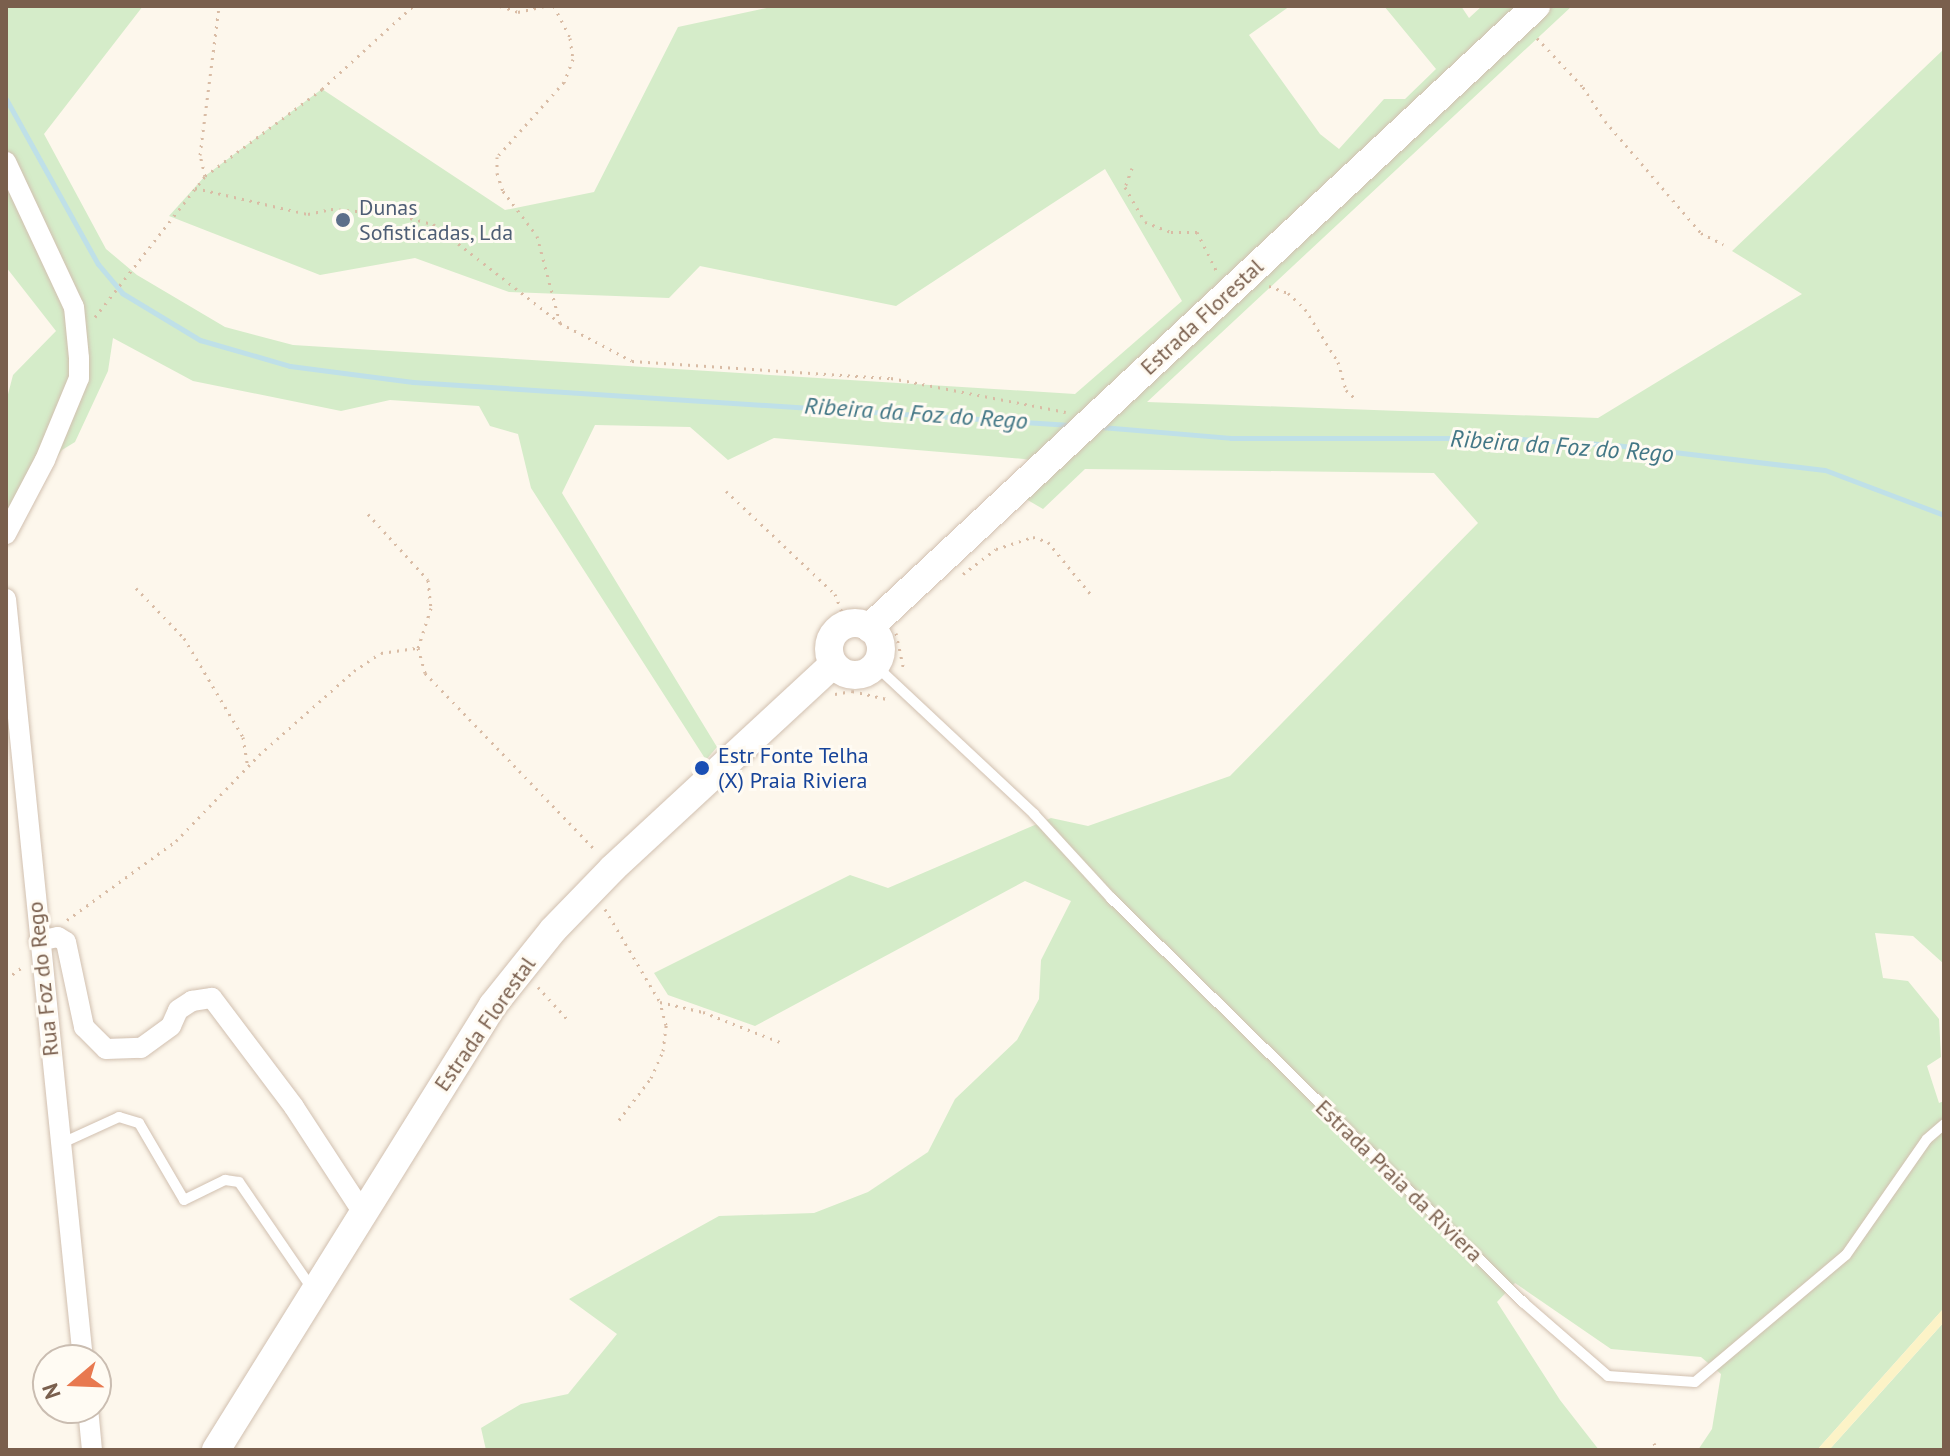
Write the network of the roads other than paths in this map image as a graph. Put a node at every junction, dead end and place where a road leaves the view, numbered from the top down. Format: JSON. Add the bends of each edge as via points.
{"nodes":[{"id":1,"x":1526,"y":15,"type":"edge"},
{"id":2,"x":6,"y":162,"type":"edge"},
{"id":3,"x":6,"y":534,"type":"edge"},
{"id":4,"x":6,"y":599,"type":"edge"},
{"id":5,"x":858,"y":626,"type":"junction"},
{"id":6,"x":833,"y":664,"type":"junction"},
{"id":7,"x":875,"y":665,"type":"junction"},
{"id":8,"x":39,"y":938,"type":"junction"},
{"id":9,"x":1944,"y":1124,"type":"edge"},
{"id":10,"x":60,"y":1144,"type":"junction"},
{"id":11,"x":363,"y":1213,"type":"junction"},
{"id":12,"x":314,"y":1292,"type":"junction"},
{"id":13,"x":81,"y":1344,"type":"edge"},
{"id":14,"x":90,"y":1424,"type":"edge"},
{"id":15,"x":92,"y":1450,"type":"edge"},
{"id":16,"x":216,"y":1450,"type":"edge"}],
"edges":[{"from":1,"to":5,"type":"main road","name":"Estrada Florestal","via":[[1100,412]]},
{"from":2,"to":3,"type":"street","via":[[74,307],[79,337],[79,378]]},
{"from":4,"to":8,"type":"street","name":"Rua Foz do Rego"},
{"from":5,"to":6,"type":"main road","via":[[831,641]]},
{"from":5,"to":7,"type":"main road","via":[[880,645]]},
{"from":6,"to":7,"type":"main road","via":[[854,675]]},
{"from":6,"to":11,"type":"main road","name":"Estrada Florestal","via":[[613,868],[522,970],[459,1055]]},
{"from":7,"to":9,"type":"lane","name":"Estrada Praia da Riviera","via":[[1034,814],[1111,898],[1524,1303],[1608,1376],[1695,1382],[1846,1255],[1927,1139]]},
{"from":8,"to":10,"type":"street","name":"Rua Foz do Rego"},
{"from":8,"to":11,"type":"street","via":[[66,942],[84,1027],[106,1049],[141,1048],[171,1026],[178,1010],[212,998],[294,1107]]},
{"from":10,"to":12,"type":"lane","via":[[119,1117],[139,1123],[184,1200],[225,1180],[239,1182]]},
{"from":10,"to":13,"type":"street","name":"Rua Foz do Rego"},
{"from":11,"to":12,"type":"main road","name":"Estrada Florestal"},
{"from":12,"to":16,"type":"main road","name":"Estrada Florestal"},
{"from":14,"to":15,"type":"street"}]}
